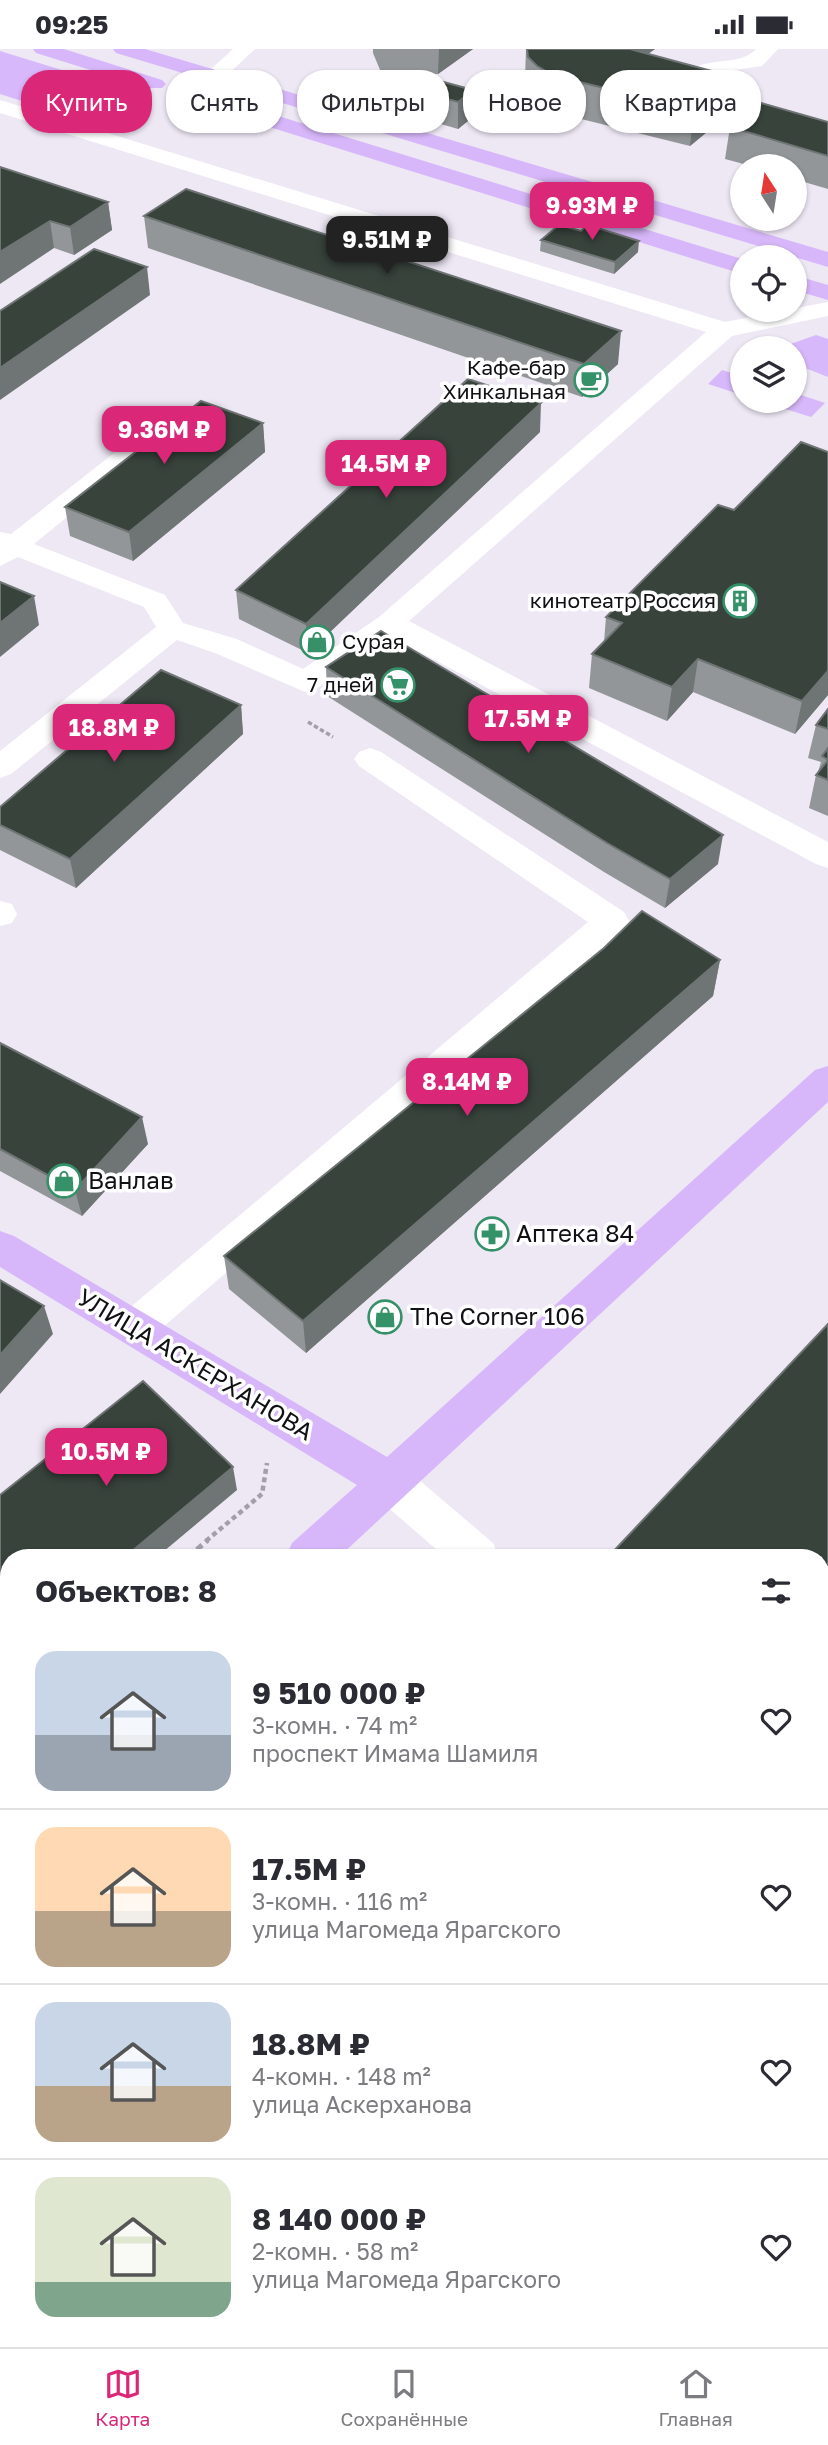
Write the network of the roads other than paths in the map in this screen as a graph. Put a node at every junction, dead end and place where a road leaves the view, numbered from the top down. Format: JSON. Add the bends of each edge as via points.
{"nodes":[{"id":1,"x":43,"y":49,"type":"edge"},
{"id":2,"x":123,"y":49,"type":"edge"},
{"id":3,"x":245,"y":49,"type":"edge"},
{"id":4,"x":768,"y":49,"type":"edge"},
{"id":5,"x":195,"y":70,"type":"edge"},
{"id":6,"x":222,"y":70,"type":"edge"},
{"id":7,"x":703,"y":70,"type":"edge"},
{"id":8,"x":166,"y":87,"type":"edge"},
{"id":9,"x":283,"y":96,"type":"edge"},
{"id":10,"x":0,"y":106,"type":"edge"},
{"id":11,"x":21,"y":113,"type":"edge"},
{"id":12,"x":283,"y":124,"type":"edge"},
{"id":13,"x":21,"y":127,"type":"edge"},
{"id":14,"x":85,"y":133,"type":"edge"},
{"id":15,"x":9,"y":135,"type":"dead end"},
{"id":16,"x":828,"y":260,"type":"edge"},
{"id":17,"x":730,"y":263,"type":"edge"},
{"id":18,"x":807,"y":286,"type":"edge"},
{"id":19,"x":828,"y":293,"type":"edge"},
{"id":20,"x":828,"y":309,"type":"edge"},
{"id":21,"x":724,"y":330,"type":"junction"},
{"id":22,"x":179,"y":415,"type":"edge"},
{"id":23,"x":5,"y":547,"type":"edge"},
{"id":24,"x":389,"y":623,"type":"junction"},
{"id":25,"x":172,"y":629,"type":"junction"},
{"id":26,"x":370,"y":759,"type":"road end"},
{"id":27,"x":0,"y":767,"type":"edge"},
{"id":28,"x":828,"y":856,"type":"edge"},
{"id":29,"x":828,"y":1080,"type":"edge"},
{"id":30,"x":0,"y":1247,"type":"edge"},
{"id":31,"x":134,"y":1328,"type":"junction"},
{"id":32,"x":390,"y":1482,"type":"junction"},
{"id":33,"x":317,"y":1549,"type":"edge"},
{"id":34,"x":468,"y":1549,"type":"edge"}],
"edges":[{"from":1,"to":8,"type":"main road"},
{"from":2,"to":5,"type":"main road"},
{"from":3,"to":6,"type":"street"},
{"from":4,"to":7,"type":"street","via":[[755,62]]},
{"from":9,"to":16,"type":"main road"},
{"from":10,"to":11,"type":"street"},
{"from":12,"to":17,"type":"main road"},
{"from":13,"to":15,"type":"street"},
{"from":14,"to":21,"type":"street"},
{"from":18,"to":19,"type":"main road"},
{"from":20,"to":21,"type":"street"},
{"from":21,"to":24,"type":"street"},
{"from":22,"to":23,"type":"street"},
{"from":23,"to":25,"type":"street","via":[[155,601]]},
{"from":24,"to":25,"type":"street","via":[[305,682],[226,646]]},
{"from":24,"to":28,"type":"street"},
{"from":25,"to":27,"type":"street"},
{"from":26,"to":31,"type":"street","via":[[612,921]]},
{"from":29,"to":32,"type":"main road"},
{"from":30,"to":31,"type":"main road","name":"УЛИЦА АСКЕРХАНОВА"},
{"from":31,"to":32,"type":"main road","name":"УЛИЦА АСКЕРХАНОВА"},
{"from":32,"to":33,"type":"main road"},
{"from":32,"to":34,"type":"street"}]}
